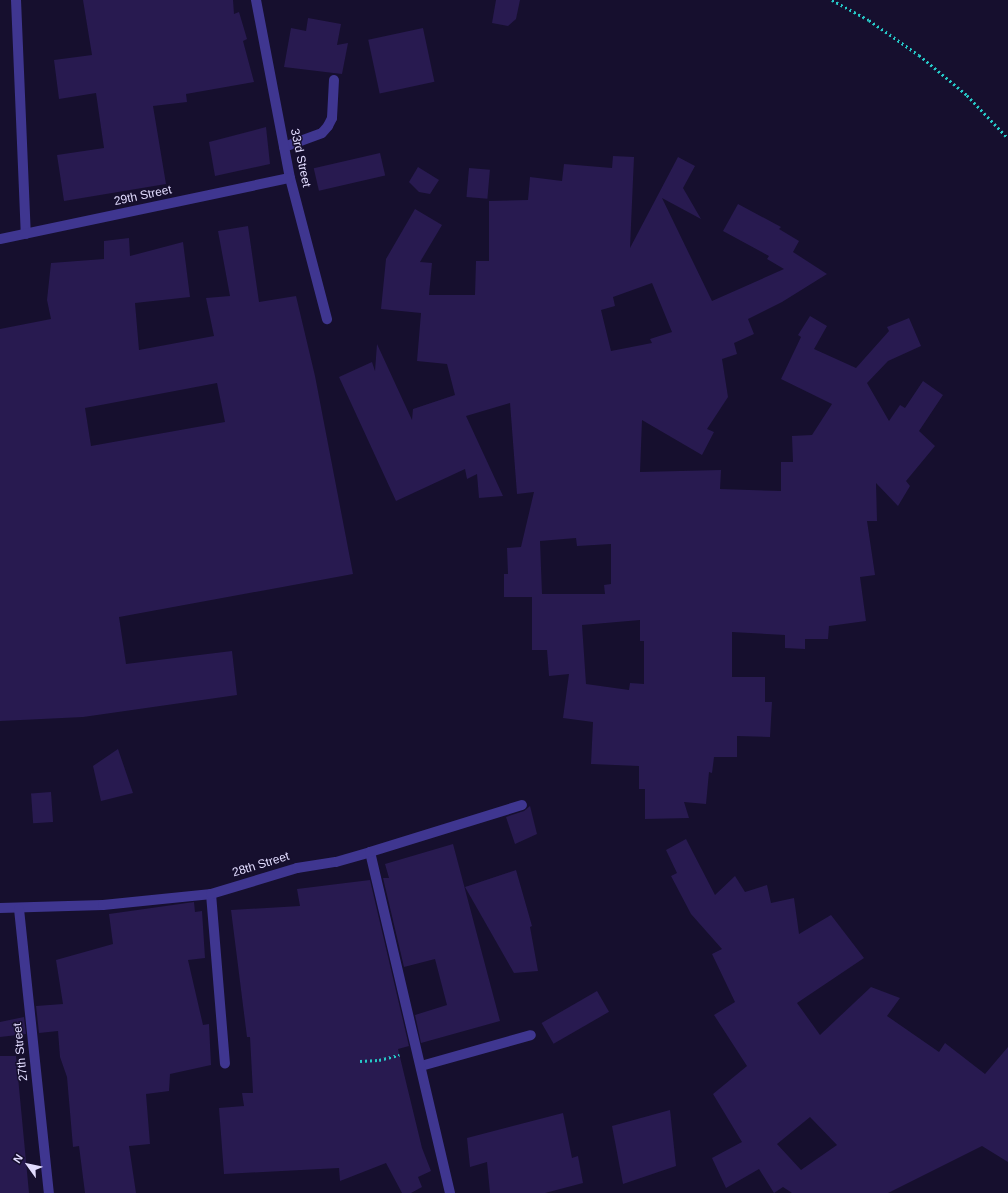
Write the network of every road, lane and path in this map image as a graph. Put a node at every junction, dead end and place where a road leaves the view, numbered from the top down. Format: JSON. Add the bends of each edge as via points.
{"nodes":[{"id":1,"x":16,"y":0,"type":"edge"},
{"id":2,"x":256,"y":0,"type":"edge"},
{"id":3,"x":832,"y":0,"type":"edge"},
{"id":4,"x":334,"y":80,"type":"dead end"},
{"id":5,"x":1008,"y":138,"type":"edge"},
{"id":6,"x":284,"y":147,"type":"junction"},
{"id":7,"x":290,"y":178,"type":"junction"},
{"id":8,"x":26,"y":234,"type":"junction"},
{"id":9,"x":0,"y":239,"type":"edge"},
{"id":10,"x":327,"y":319,"type":"dead end"},
{"id":11,"x":522,"y":805,"type":"dead end"},
{"id":12,"x":370,"y":852,"type":"junction"},
{"id":13,"x":211,"y":894,"type":"junction"},
{"id":14,"x":0,"y":908,"type":"edge"},
{"id":15,"x":19,"y":909,"type":"junction"},
{"id":16,"x":531,"y":1035,"type":"dead end"},
{"id":17,"x":417,"y":1051,"type":"junction"},
{"id":18,"x":360,"y":1061,"type":"dead end"},
{"id":19,"x":225,"y":1063,"type":"dead end"},
{"id":20,"x":421,"y":1066,"type":"junction"},
{"id":21,"x":49,"y":1193,"type":"edge"},
{"id":22,"x":450,"y":1193,"type":"edge"}],
"edges":[{"from":1,"to":8,"type":"street"},
{"from":2,"to":6,"type":"street","name":"33rd Street"},
{"from":3,"to":5,"type":"path","via":[[869,20],[919,55],[967,95]]},
{"from":4,"to":6,"type":"street","via":[[332,118],[328,126],[322,133]]},
{"from":6,"to":7,"type":"street","name":"33rd Street"},
{"from":7,"to":8,"type":"street","name":"29th Street"},
{"from":7,"to":10,"type":"street","name":"33rd Street"},
{"from":8,"to":9,"type":"street","name":"29th Street"},
{"from":11,"to":12,"type":"street","name":"28th Street"},
{"from":12,"to":13,"type":"street","name":"28th Street","via":[[336,862],[297,868]]},
{"from":12,"to":17,"type":"street"},
{"from":13,"to":15,"type":"street","name":"28th Street","via":[[103,905]]},
{"from":13,"to":19,"type":"street"},
{"from":14,"to":15,"type":"street","name":"28th Street"},
{"from":15,"to":21,"type":"street","name":"27th Street"},
{"from":16,"to":20,"type":"street"},
{"from":17,"to":18,"type":"path","via":[[379,1060]]},
{"from":17,"to":20,"type":"street"},
{"from":20,"to":22,"type":"street"}]}
